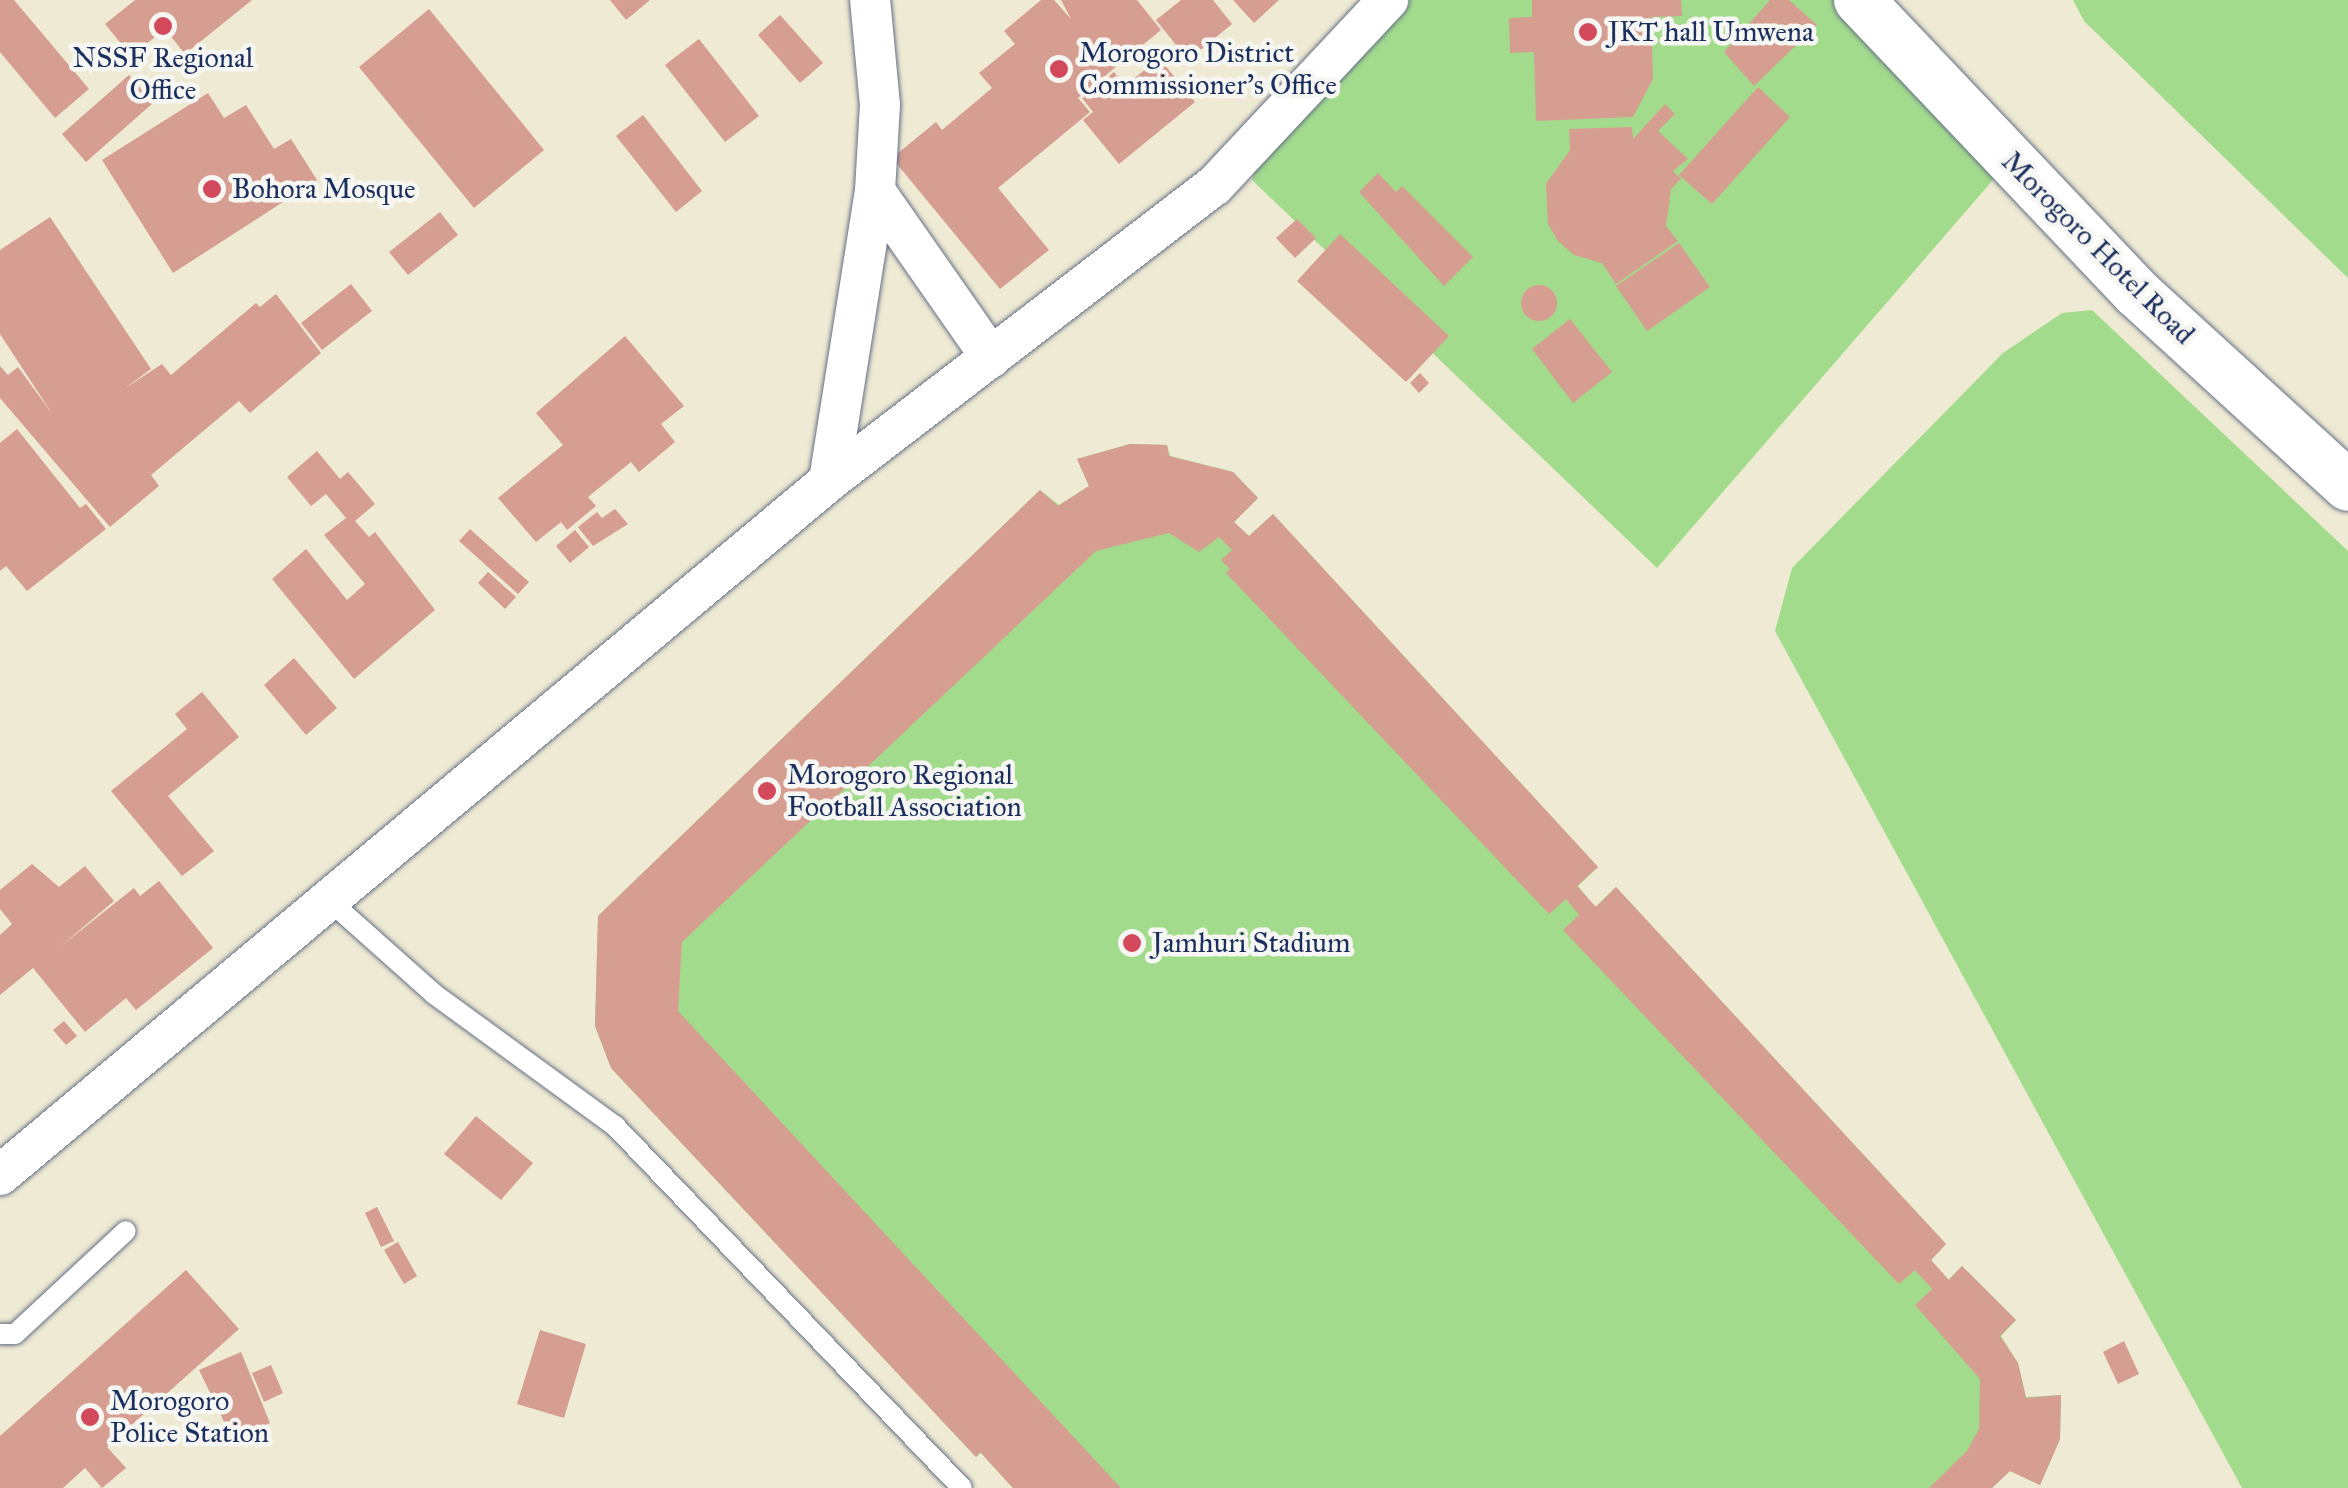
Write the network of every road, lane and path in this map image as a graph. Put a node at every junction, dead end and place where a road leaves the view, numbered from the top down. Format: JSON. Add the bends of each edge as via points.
{"nodes":[{"id":1,"x":870,"y":0,"type":"edge"},
{"id":2,"x":1388,"y":0,"type":"edge"},
{"id":3,"x":1859,"y":0,"type":"edge"},
{"id":4,"x":876,"y":192,"type":"junction"},
{"id":5,"x":991,"y":357,"type":"junction"},
{"id":6,"x":830,"y":481,"type":"junction"},
{"id":7,"x":2348,"y":486,"type":"edge"},
{"id":8,"x":332,"y":904,"type":"junction"},
{"id":9,"x":0,"y":1175,"type":"edge"},
{"id":10,"x":126,"y":1231,"type":"dead end"},
{"id":11,"x":5,"y":1337,"type":"edge"},
{"id":12,"x":962,"y":1488,"type":"edge"}],
"edges":[{"from":1,"to":4,"type":"street","via":[[880,106]]},
{"from":2,"to":5,"type":"street","via":[[1214,186]]},
{"from":3,"to":7,"type":"street","name":"Morogoro Hotel Road","via":[[2137,293]]},
{"from":4,"to":5,"type":"street"},
{"from":4,"to":6,"type":"street"},
{"from":5,"to":6,"type":"street"},
{"from":6,"to":8,"type":"street"},
{"from":8,"to":9,"type":"street"},
{"from":8,"to":12,"type":"lane","via":[[434,994],[628,1138]]},
{"from":10,"to":11,"type":"lane"}]}
